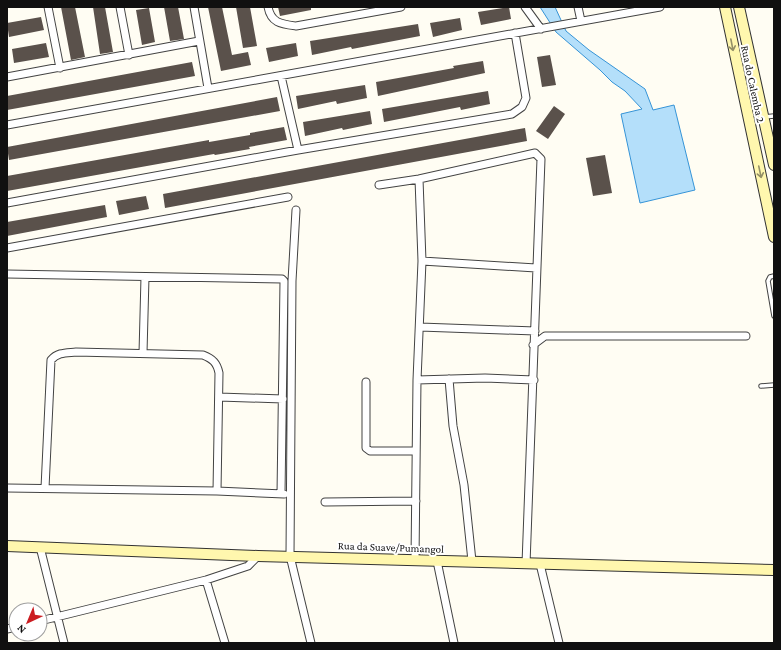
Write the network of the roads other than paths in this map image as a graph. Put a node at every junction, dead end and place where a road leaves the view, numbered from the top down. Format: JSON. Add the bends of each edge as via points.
{"nodes":[{"id":1,"x":48,"y":7,"type":"edge"},
{"id":2,"x":120,"y":7,"type":"edge"},
{"id":3,"x":194,"y":7,"type":"edge"},
{"id":4,"x":268,"y":7,"type":"edge"},
{"id":5,"x":401,"y":7,"type":"edge"},
{"id":6,"x":525,"y":7,"type":"edge"},
{"id":7,"x":578,"y":7,"type":"edge"},
{"id":8,"x":657,"y":7,"type":"edge"},
{"id":9,"x":725,"y":7,"type":"edge"},
{"id":10,"x":739,"y":7,"type":"edge"},
{"id":11,"x":581,"y":21,"type":"junction"},
{"id":12,"x":541,"y":28,"type":"junction"},
{"id":13,"x":515,"y":34,"type":"junction"},
{"id":14,"x":199,"y":41,"type":"junction"},
{"id":15,"x":129,"y":55,"type":"junction"},
{"id":16,"x":60,"y":68,"type":"junction"},
{"id":17,"x":281,"y":76,"type":"junction"},
{"id":18,"x":7,"y":77,"type":"edge"},
{"id":19,"x":208,"y":88,"type":"junction"},
{"id":20,"x":774,"y":116,"type":"edge"},
{"id":21,"x":763,"y":117,"type":"junction"},
{"id":22,"x":7,"y":125,"type":"edge"},
{"id":23,"x":298,"y":150,"type":"junction"},
{"id":24,"x":772,"y":150,"type":"edge"},
{"id":25,"x":774,"y":165,"type":"edge"},
{"id":26,"x":419,"y":180,"type":"junction"},
{"id":27,"x":379,"y":185,"type":"dead end"},
{"id":28,"x":288,"y":197,"type":"dead end"},
{"id":29,"x":7,"y":203,"type":"edge"},
{"id":30,"x":296,"y":210,"type":"dead end"},
{"id":31,"x":774,"y":237,"type":"edge"},
{"id":32,"x":7,"y":248,"type":"edge"},
{"id":33,"x":422,"y":261,"type":"junction"},
{"id":34,"x":536,"y":268,"type":"junction"},
{"id":35,"x":7,"y":274,"type":"edge"},
{"id":36,"x":774,"y":276,"type":"edge"},
{"id":37,"x":145,"y":277,"type":"junction"},
{"id":38,"x":774,"y":316,"type":"edge"},
{"id":39,"x":420,"y":327,"type":"junction"},
{"id":40,"x":535,"y":331,"type":"junction"},
{"id":41,"x":746,"y":336,"type":"dead end"},
{"id":42,"x":533,"y":345,"type":"junction"},
{"id":43,"x":143,"y":353,"type":"junction"},
{"id":44,"x":449,"y":379,"type":"junction"},
{"id":45,"x":417,"y":380,"type":"junction"},
{"id":46,"x":534,"y":380,"type":"junction"},
{"id":47,"x":366,"y":382,"type":"dead end"},
{"id":48,"x":774,"y":385,"type":"edge"},
{"id":49,"x":762,"y":386,"type":"dead end"},
{"id":50,"x":219,"y":397,"type":"junction"},
{"id":51,"x":283,"y":398,"type":"junction"},
{"id":52,"x":416,"y":451,"type":"junction"},
{"id":53,"x":7,"y":488,"type":"edge"},
{"id":54,"x":45,"y":488,"type":"junction"},
{"id":55,"x":217,"y":491,"type":"junction"},
{"id":56,"x":281,"y":494,"type":"junction"},
{"id":57,"x":290,"y":495,"type":"junction"},
{"id":58,"x":416,"y":501,"type":"junction"},
{"id":59,"x":325,"y":502,"type":"dead end"},
{"id":60,"x":7,"y":546,"type":"edge"},
{"id":61,"x":40,"y":547,"type":"junction"},
{"id":62,"x":258,"y":556,"type":"junction"},
{"id":63,"x":290,"y":556,"type":"junction"},
{"id":64,"x":415,"y":560,"type":"junction"},
{"id":65,"x":437,"y":560,"type":"junction"},
{"id":66,"x":472,"y":561,"type":"junction"},
{"id":67,"x":526,"y":564,"type":"junction"},
{"id":68,"x":540,"y":564,"type":"junction"},
{"id":69,"x":774,"y":570,"type":"edge"},
{"id":70,"x":206,"y":580,"type":"junction"},
{"id":71,"x":57,"y":618,"type":"junction"},
{"id":72,"x":48,"y":620,"type":"edge"},
{"id":73,"x":64,"y":643,"type":"edge"},
{"id":74,"x":224,"y":643,"type":"edge"},
{"id":75,"x":311,"y":643,"type":"edge"},
{"id":76,"x":454,"y":643,"type":"edge"},
{"id":77,"x":559,"y":643,"type":"edge"}],
"edges":[{"from":1,"to":16,"type":"street"},
{"from":2,"to":15,"type":"street"},
{"from":3,"to":14,"type":"street"},
{"from":4,"to":5,"type":"street","via":[[274,21],[296,26]]},
{"from":6,"to":12,"type":"street"},
{"from":7,"to":11,"type":"street"},
{"from":8,"to":11,"type":"street"},
{"from":9,"to":31,"type":"street","name":"Rua do Calemba 2","one_way":true},
{"from":10,"to":21,"type":"street","name":"Rua do Calemba 2"},
{"from":11,"to":12,"type":"street"},
{"from":12,"to":13,"type":"street"},
{"from":13,"to":17,"type":"street"},
{"from":13,"to":23,"type":"street","via":[[526,98],[522,107],[512,114]]},
{"from":14,"to":15,"type":"street"},
{"from":14,"to":19,"type":"street"},
{"from":15,"to":16,"type":"street"},
{"from":16,"to":18,"type":"street"},
{"from":17,"to":19,"type":"street"},
{"from":17,"to":23,"type":"street"},
{"from":19,"to":22,"type":"street"},
{"from":20,"to":21,"type":"lane"},
{"from":21,"to":24,"type":"street","name":"Rua do Calemba 2"},
{"from":23,"to":29,"type":"street"},
{"from":24,"to":25,"type":"street","name":"Rua do Calemba 2"},
{"from":26,"to":27,"type":"street"},
{"from":26,"to":33,"type":"street"},
{"from":26,"to":34,"type":"street","via":[[535,153],[539,155],[541,159]]},
{"from":28,"to":32,"type":"street"},
{"from":30,"to":57,"type":"street","via":[[292,281]]},
{"from":33,"to":34,"type":"street"},
{"from":33,"to":39,"type":"street"},
{"from":34,"to":40,"type":"street"},
{"from":35,"to":37,"type":"street"},
{"from":36,"to":38,"type":"lane","via":[[768,281]]},
{"from":37,"to":43,"type":"street"},
{"from":37,"to":51,"type":"street","via":[[282,279]]},
{"from":39,"to":40,"type":"street"},
{"from":39,"to":45,"type":"street"},
{"from":40,"to":42,"type":"street"},
{"from":41,"to":42,"type":"street","via":[[545,336]]},
{"from":42,"to":46,"type":"street"},
{"from":43,"to":50,"type":"street","via":[[203,355],[211,358],[218,364]]},
{"from":43,"to":54,"type":"street","via":[[63,353],[51,360]]},
{"from":44,"to":45,"type":"street"},
{"from":44,"to":46,"type":"street"},
{"from":44,"to":66,"type":"street"},
{"from":45,"to":52,"type":"street"},
{"from":46,"to":67,"type":"street"},
{"from":47,"to":52,"type":"street","via":[[366,448],[370,451]]},
{"from":48,"to":49,"type":"lane"},
{"from":50,"to":51,"type":"street"},
{"from":50,"to":55,"type":"street"},
{"from":51,"to":56,"type":"street"},
{"from":52,"to":58,"type":"street"},
{"from":53,"to":54,"type":"street"},
{"from":54,"to":55,"type":"street"},
{"from":55,"to":56,"type":"street"},
{"from":56,"to":57,"type":"street"},
{"from":57,"to":63,"type":"street"},
{"from":58,"to":59,"type":"street"},
{"from":58,"to":64,"type":"street"},
{"from":60,"to":61,"type":"street","name":"Rua da Suave/Pumangol"},
{"from":61,"to":62,"type":"street","name":"Rua da Suave/Pumangol"},
{"from":61,"to":71,"type":"street"},
{"from":62,"to":63,"type":"street","name":"Rua da Suave/Pumangol"},
{"from":62,"to":70,"type":"street","via":[[248,566]]},
{"from":63,"to":64,"type":"street","name":"Rua da Suave/Pumangol"},
{"from":63,"to":75,"type":"street"},
{"from":64,"to":65,"type":"street","name":"Rua da Suave/Pumangol"},
{"from":65,"to":66,"type":"street","name":"Rua da Suave/Pumangol"},
{"from":65,"to":76,"type":"street"},
{"from":66,"to":67,"type":"street","name":"Rua da Suave/Pumangol"},
{"from":67,"to":68,"type":"street","name":"Rua da Suave/Pumangol"},
{"from":68,"to":69,"type":"street","name":"Rua da Suave/Pumangol"},
{"from":68,"to":77,"type":"street"},
{"from":70,"to":71,"type":"street"},
{"from":70,"to":74,"type":"street"},
{"from":71,"to":72,"type":"street"},
{"from":71,"to":73,"type":"street"}]}
